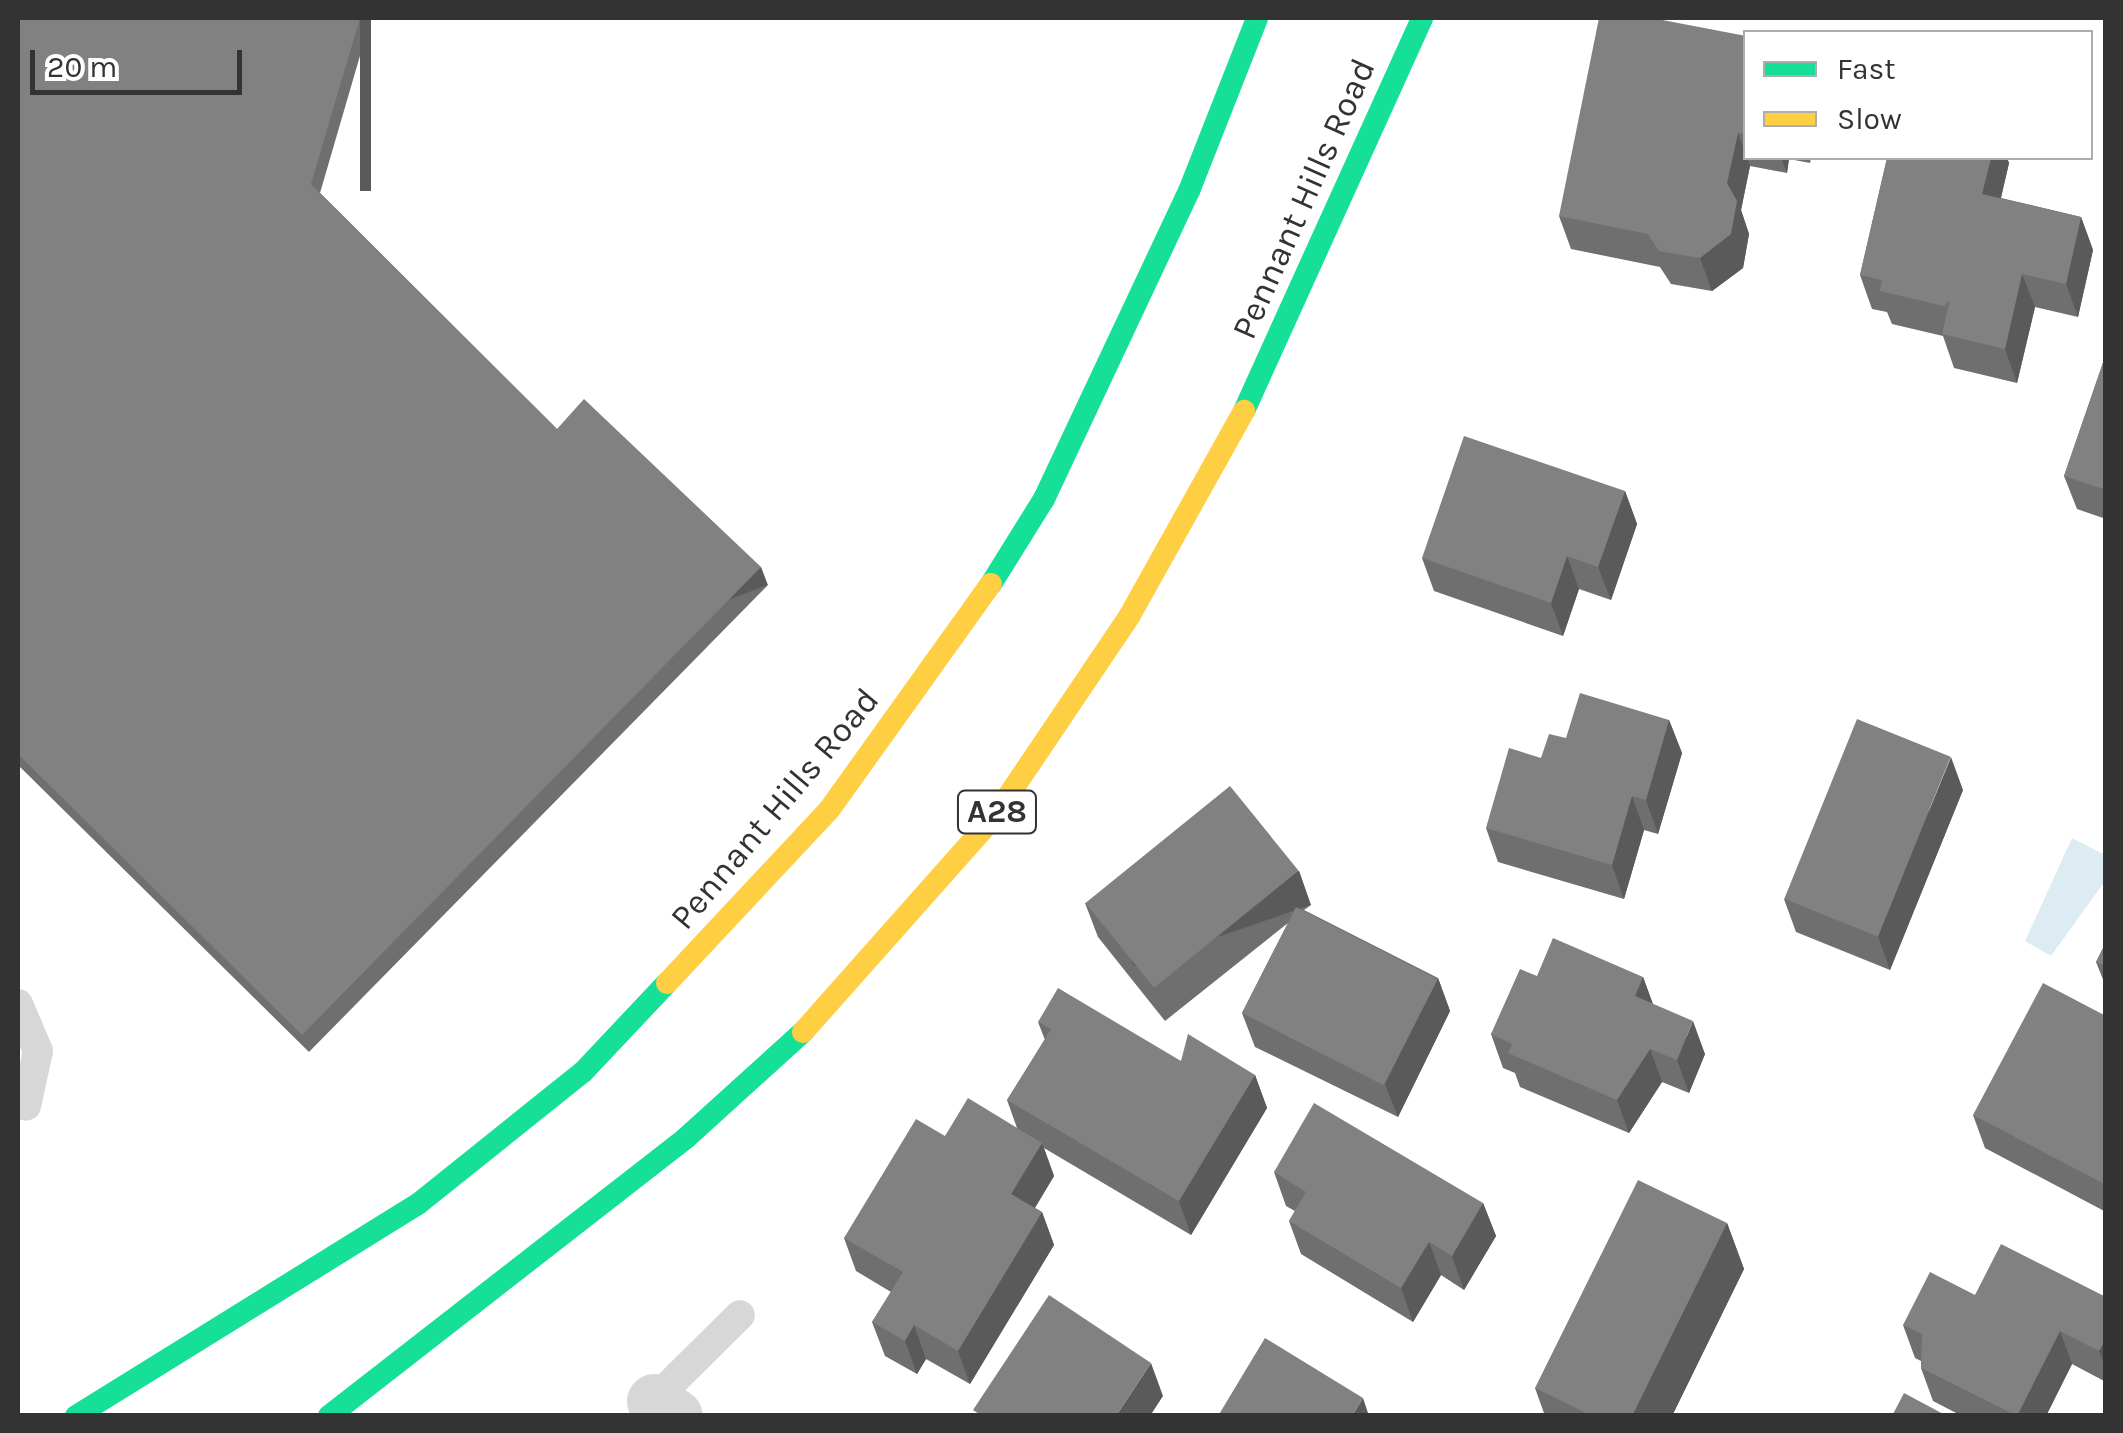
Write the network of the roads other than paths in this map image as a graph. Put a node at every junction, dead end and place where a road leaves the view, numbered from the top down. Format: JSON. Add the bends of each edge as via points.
{"nodes":[{"id":1,"x":1257,"y":18,"type":"edge"},
{"id":2,"x":1422,"y":18,"type":"edge"},
{"id":3,"x":18,"y":1004,"type":"edge"},
{"id":4,"x":26,"y":1106,"type":"dead end"},
{"id":5,"x":740,"y":1316,"type":"dead end"},
{"id":6,"x":655,"y":1411,"type":"edge"},
{"id":7,"x":76,"y":1416,"type":"edge"},
{"id":8,"x":330,"y":1416,"type":"edge"}],
"edges":[{"from":1,"to":7,"type":"highway","name":"Pennant Hills Road","via":[[1189,192],[1044,499],[947,656],[829,810],[584,1072],[418,1204]]},
{"from":2,"to":8,"type":"highway","name":"Pennant Hills Road","number":"A28","via":[[1285,337],[1130,615],[994,817],[838,1000],[686,1138]]},
{"from":3,"to":4,"type":"lane","via":[[38,1052]]},
{"from":5,"to":6,"type":"lane"}]}
